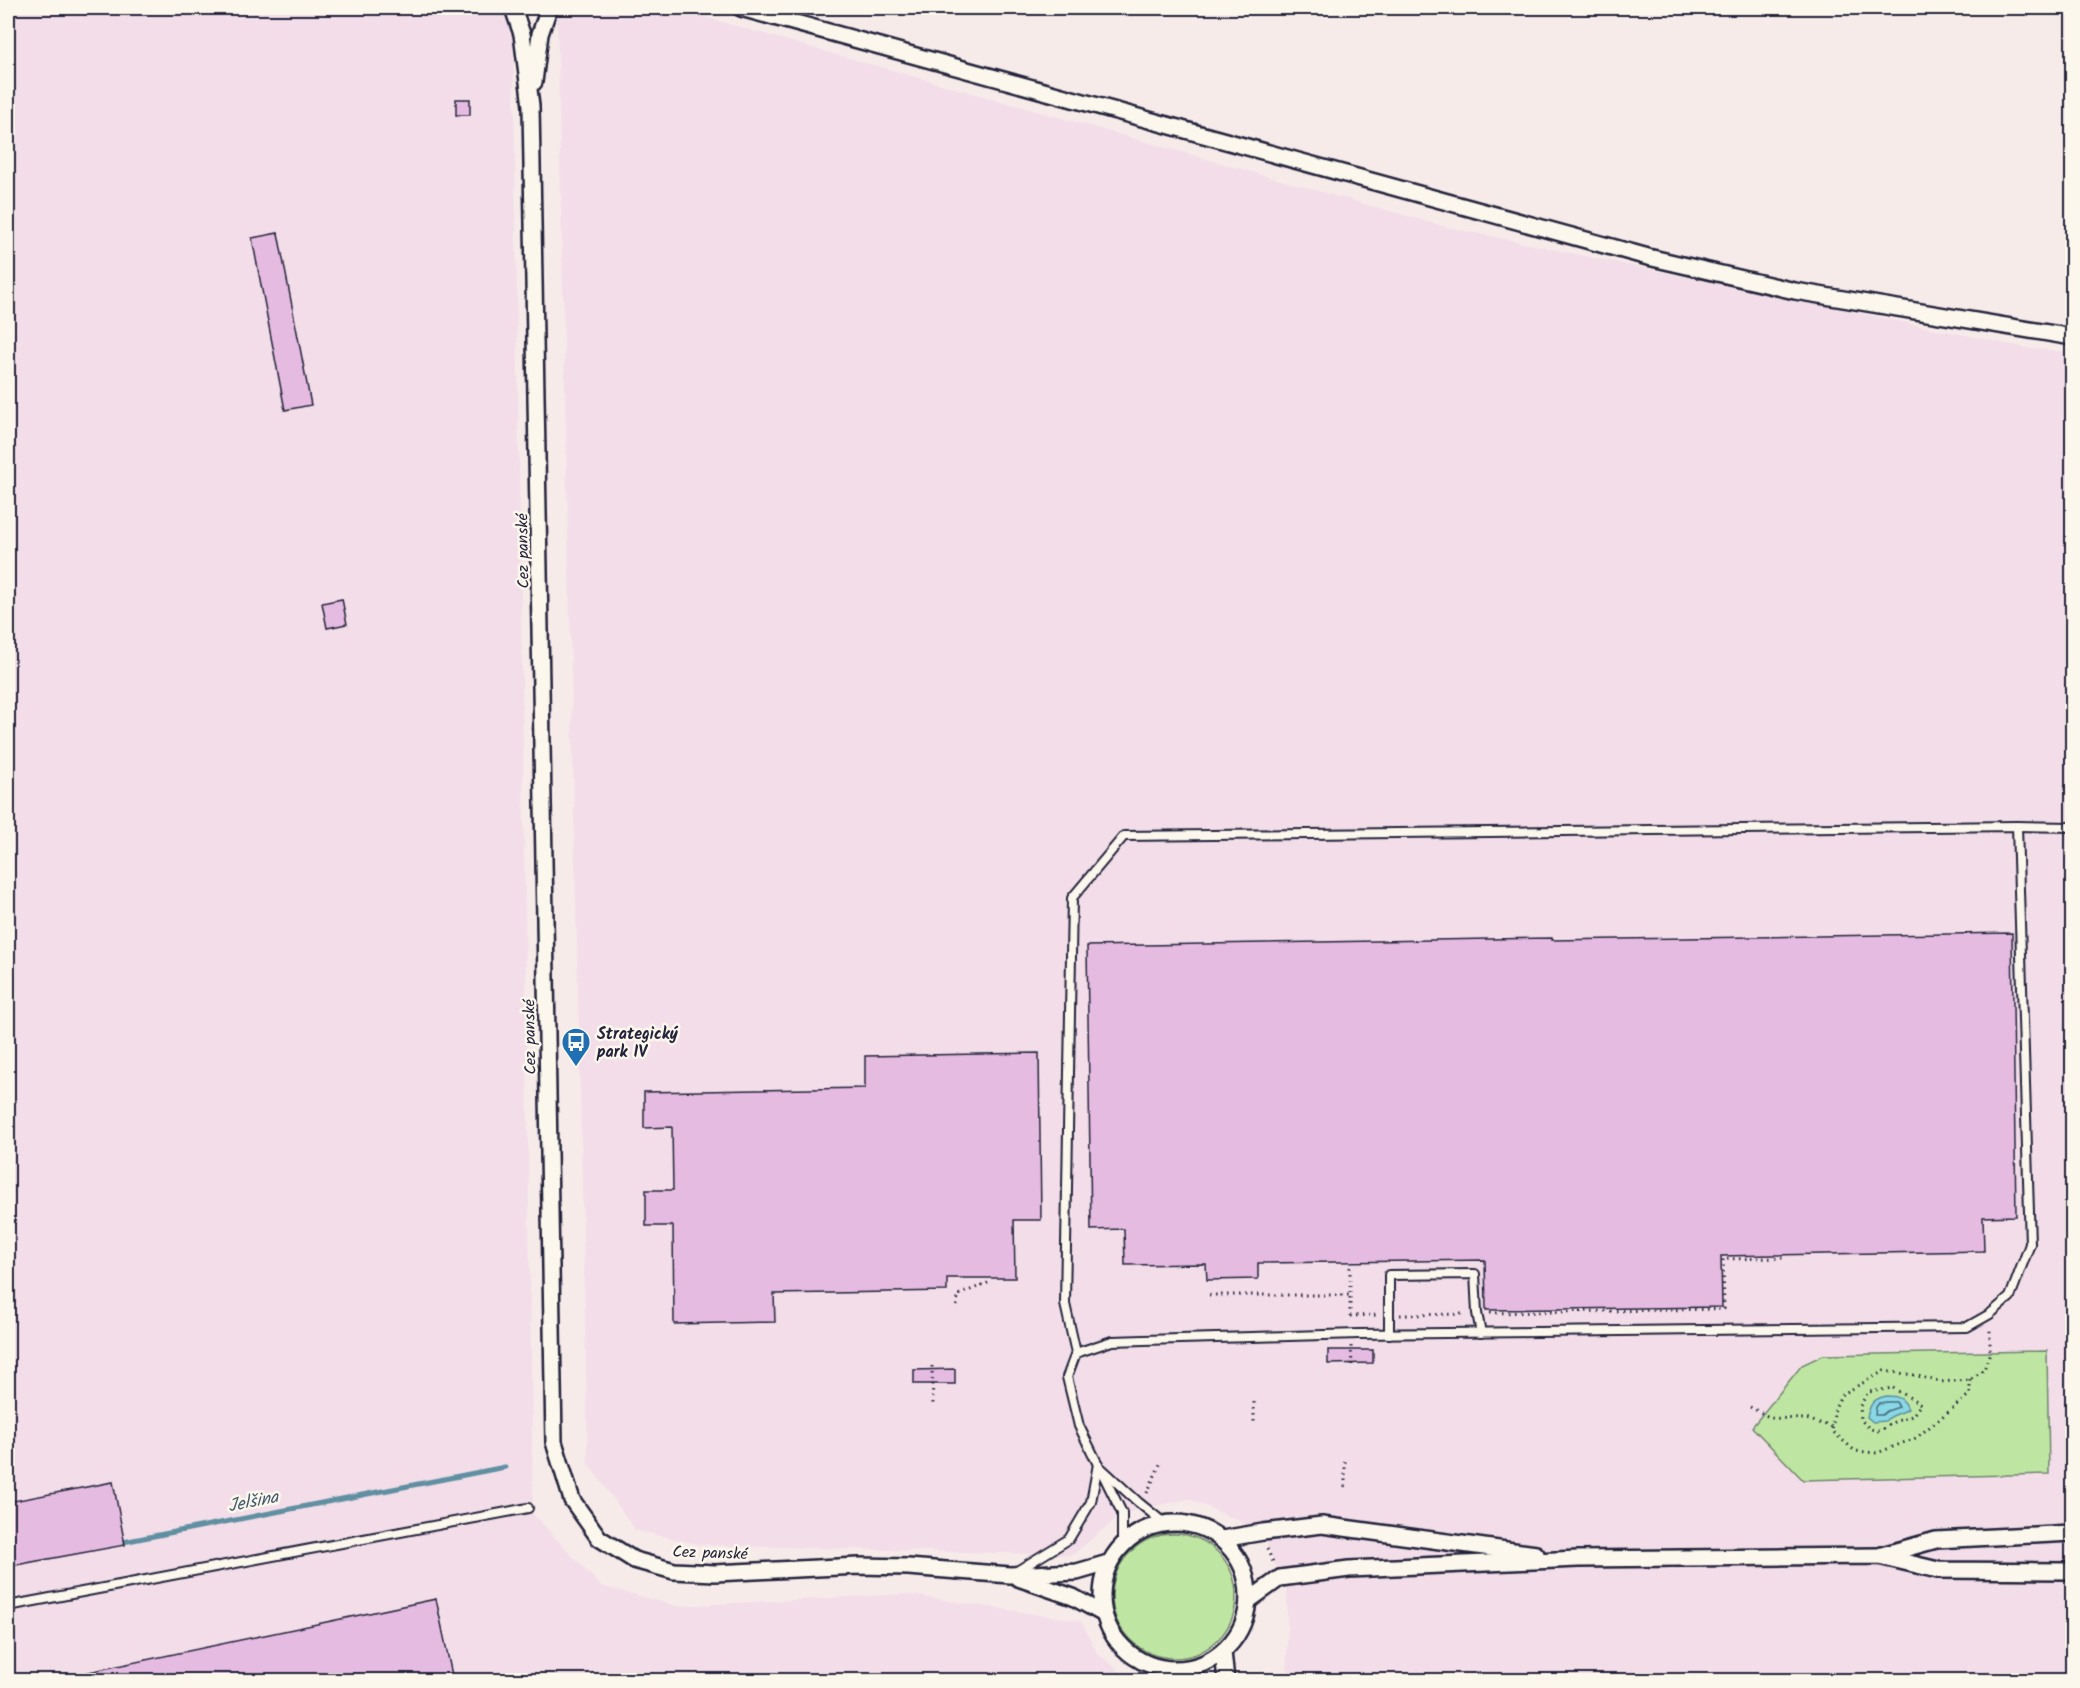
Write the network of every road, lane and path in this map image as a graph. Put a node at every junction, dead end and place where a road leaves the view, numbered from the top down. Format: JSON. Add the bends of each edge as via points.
{"nodes":[{"id":1,"x":513,"y":8,"type":"edge"},
{"id":2,"x":549,"y":8,"type":"edge"},
{"id":3,"x":741,"y":8,"type":"edge"},
{"id":4,"x":2064,"y":8,"type":"edge"},
{"id":5,"x":2073,"y":12,"type":"edge"},
{"id":6,"x":531,"y":106,"type":"junction"},
{"id":7,"x":2073,"y":337,"type":"edge"},
{"id":8,"x":2018,"y":826,"type":"junction"},
{"id":9,"x":2073,"y":826,"type":"edge"},
{"id":10,"x":1785,"y":1258,"type":"dead end"},
{"id":11,"x":1350,"y":1267,"type":"dead end"},
{"id":12,"x":990,"y":1282,"type":"dead end"},
{"id":13,"x":1209,"y":1295,"type":"dead end"},
{"id":14,"x":1350,"y":1295,"type":"junction"},
{"id":15,"x":957,"y":1306,"type":"dead end"},
{"id":16,"x":1477,"y":1314,"type":"junction"},
{"id":17,"x":1990,"y":1314,"type":"junction"},
{"id":18,"x":1388,"y":1315,"type":"junction"},
{"id":19,"x":1481,"y":1333,"type":"junction"},
{"id":20,"x":1389,"y":1334,"type":"junction"},
{"id":21,"x":1076,"y":1353,"type":"junction"},
{"id":22,"x":932,"y":1366,"type":"dead end"},
{"id":23,"x":1970,"y":1380,"type":"junction"},
{"id":24,"x":1862,"y":1383,"type":"junction"},
{"id":25,"x":1868,"y":1392,"type":"junction"},
{"id":26,"x":1254,"y":1402,"type":"dead end"},
{"id":27,"x":933,"y":1406,"type":"dead end"},
{"id":28,"x":1750,"y":1407,"type":"dead end"},
{"id":29,"x":1254,"y":1426,"type":"dead end"},
{"id":30,"x":1833,"y":1426,"type":"junction"},
{"id":31,"x":1345,"y":1459,"type":"dead end"},
{"id":32,"x":1161,"y":1462,"type":"dead end"},
{"id":33,"x":1098,"y":1464,"type":"junction"},
{"id":34,"x":1345,"y":1487,"type":"dead end"},
{"id":35,"x":1146,"y":1496,"type":"dead end"},
{"id":36,"x":528,"y":1508,"type":"dead end"},
{"id":37,"x":1164,"y":1523,"type":"junction"},
{"id":38,"x":2073,"y":1533,"type":"edge"},
{"id":39,"x":1222,"y":1539,"type":"junction"},
{"id":40,"x":1122,"y":1544,"type":"junction"},
{"id":41,"x":1267,"y":1549,"type":"dead end"},
{"id":42,"x":1879,"y":1556,"type":"junction"},
{"id":43,"x":1578,"y":1559,"type":"junction"},
{"id":44,"x":1273,"y":1562,"type":"dead end"},
{"id":45,"x":1108,"y":1563,"type":"junction"},
{"id":46,"x":2073,"y":1571,"type":"edge"},
{"id":47,"x":1010,"y":1575,"type":"junction"},
{"id":48,"x":1248,"y":1602,"type":"junction"},
{"id":49,"x":8,"y":1606,"type":"edge"},
{"id":50,"x":1102,"y":1613,"type":"junction"},
{"id":51,"x":1223,"y":1652,"type":"junction"},
{"id":52,"x":1187,"y":1675,"type":"edge"},
{"id":53,"x":1226,"y":1680,"type":"edge"}],
"edges":[{"from":1,"to":6,"type":"street","name":"Cez panské","via":[[522,34]]},
{"from":2,"to":6,"type":"street","name":"Cez panské","via":[[540,34]]},
{"from":3,"to":7,"type":"street","via":[[1648,257],[1795,291]]},
{"from":4,"to":5,"type":"path"},
{"from":6,"to":47,"type":"street","name":"Cez panské","via":[[554,1442],[572,1500],[599,1538],[634,1560],[674,1571],[715,1573],[859,1566]]},
{"from":8,"to":9,"type":"lane"},
{"from":8,"to":17,"type":"lane","via":[[2030,1244],[2010,1297]]},
{"from":8,"to":21,"type":"lane","via":[[1124,836],[1072,898],[1065,1304]]},
{"from":10,"to":16,"type":"path","via":[[1723,1260],[1724,1309]]},
{"from":11,"to":14,"type":"path"},
{"from":12,"to":15,"type":"path","via":[[958,1295]]},
{"from":13,"to":14,"type":"path"},
{"from":14,"to":18,"type":"path","via":[[1350,1318]]},
{"from":16,"to":18,"type":"path"},
{"from":16,"to":18,"type":"lane","via":[[1475,1274],[1389,1275]]},
{"from":16,"to":19,"type":"lane"},
{"from":17,"to":19,"type":"lane","via":[[1967,1327]]},
{"from":17,"to":23,"type":"path","via":[[1990,1352],[1984,1370]]},
{"from":18,"to":20,"type":"lane"},
{"from":19,"to":20,"type":"lane"},
{"from":20,"to":21,"type":"lane","via":[[1112,1341]]},
{"from":21,"to":33,"type":"lane","via":[[1067,1377],[1080,1426]]},
{"from":22,"to":27,"type":"path"},
{"from":23,"to":24,"type":"path","via":[[1940,1382],[1884,1371]]},
{"from":23,"to":30,"type":"path","via":[[1970,1394],[1916,1438],[1877,1453],[1855,1451],[1832,1431]]},
{"from":24,"to":25,"type":"path"},
{"from":24,"to":30,"type":"path","via":[[1841,1395]]},
{"from":25,"to":25,"type":"path","via":[[1860,1406],[1861,1420],[1870,1429],[1879,1431],[1912,1416],[1921,1404],[1893,1388]]},
{"from":26,"to":29,"type":"path"},
{"from":28,"to":30,"type":"path","via":[[1771,1418],[1806,1419]]},
{"from":31,"to":34,"type":"path"},
{"from":32,"to":35,"type":"path"},
{"from":33,"to":37,"type":"lane"},
{"from":33,"to":40,"type":"lane","via":[[1122,1514]]},
{"from":33,"to":47,"type":"lane","via":[[1091,1502],[1070,1539]]},
{"from":36,"to":49,"type":"lane"},
{"from":37,"to":39,"type":"street","via":[[1187,1523]]},
{"from":37,"to":40,"type":"street","via":[[1141,1530]]},
{"from":38,"to":42,"type":"street","via":[[1936,1540]]},
{"from":39,"to":43,"type":"street","via":[[1322,1525]]},
{"from":39,"to":48,"type":"street","via":[[1241,1564]]},
{"from":40,"to":45,"type":"street"},
{"from":41,"to":44,"type":"path"},
{"from":42,"to":43,"type":"street"},
{"from":42,"to":46,"type":"street","via":[[1938,1570]]},
{"from":43,"to":48,"type":"street","via":[[1338,1571],[1280,1578]]},
{"from":45,"to":47,"type":"street","name":"Cez panské","via":[[1077,1572]]},
{"from":45,"to":50,"type":"street","via":[[1101,1586]]},
{"from":47,"to":50,"type":"street","name":"Cez panské","via":[[1073,1597]]},
{"from":48,"to":51,"type":"street","via":[[1236,1638]]},
{"from":50,"to":52,"type":"street","via":[[1112,1637],[1131,1656],[1155,1668]]},
{"from":51,"to":52,"type":"street"},
{"from":51,"to":53,"type":"street"}]}
